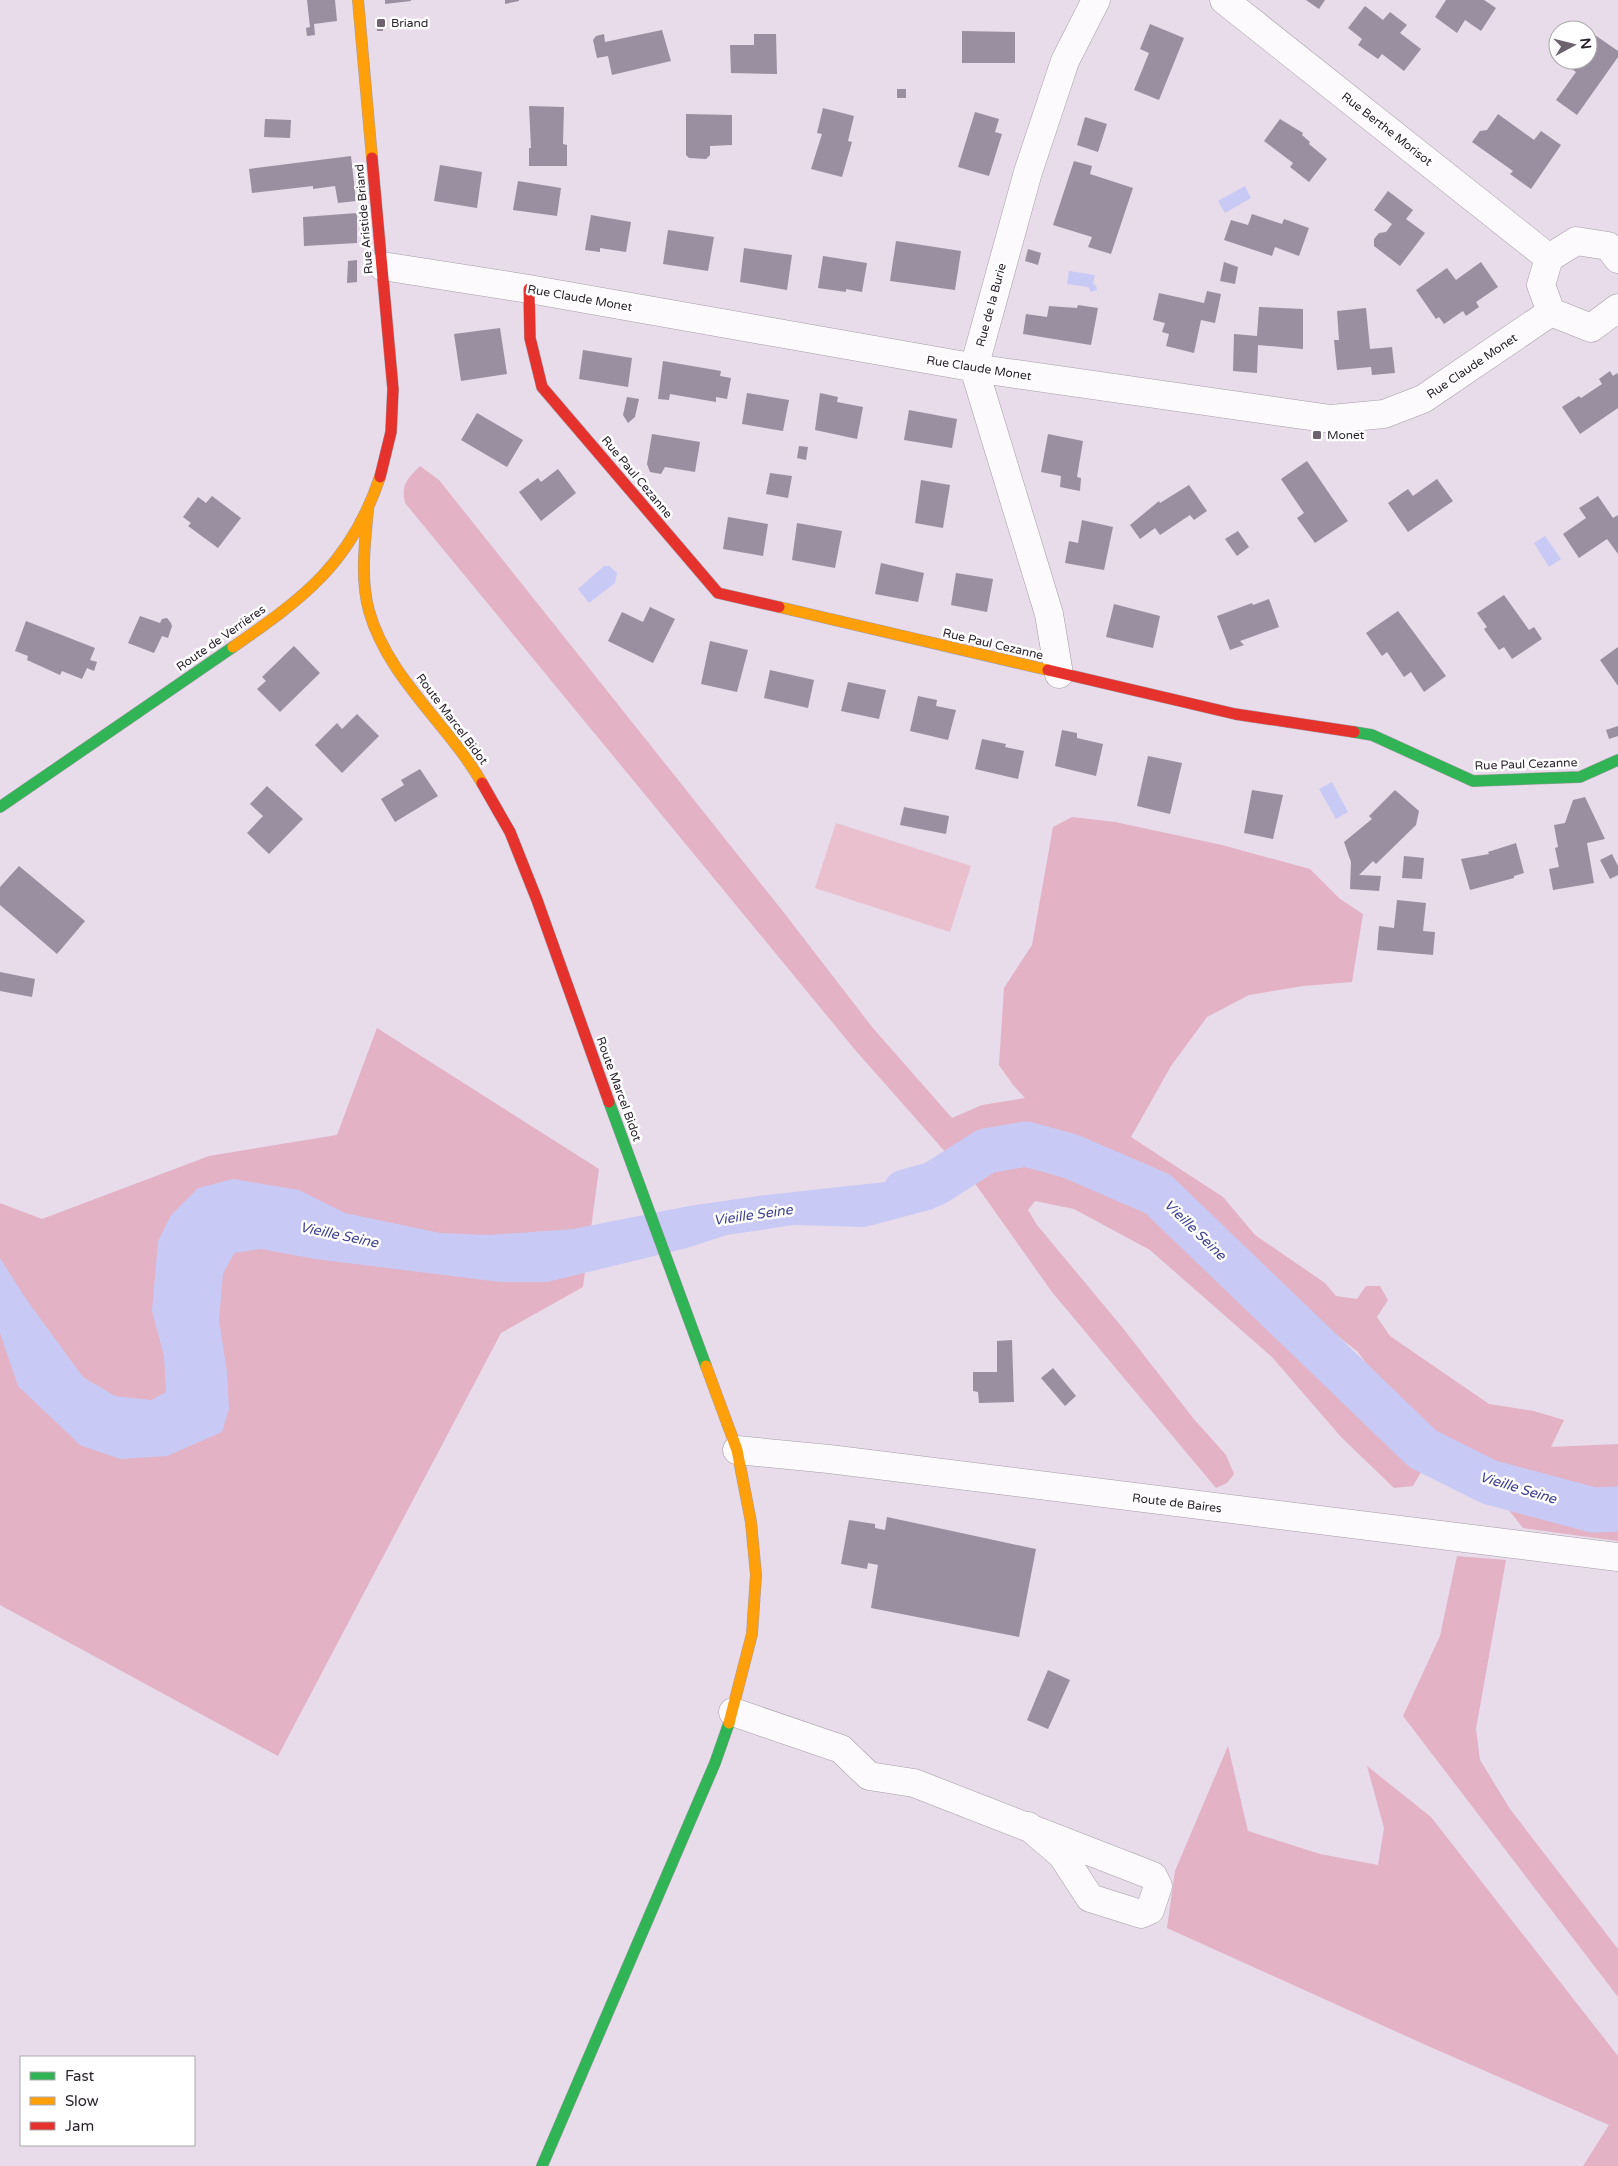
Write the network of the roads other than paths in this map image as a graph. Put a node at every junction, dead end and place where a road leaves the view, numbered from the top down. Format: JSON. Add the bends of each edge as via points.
{"nodes":[{"id":1,"x":358,"y":0,"type":"edge"},
{"id":2,"x":1096,"y":0,"type":"edge"},
{"id":3,"x":1224,"y":0,"type":"edge"},
{"id":4,"x":1549,"y":258,"type":"junction"},
{"id":5,"x":1618,"y":259,"type":"edge"},
{"id":6,"x":382,"y":266,"type":"junction"},
{"id":7,"x":529,"y":289,"type":"junction"},
{"id":8,"x":1618,"y":308,"type":"edge"},
{"id":9,"x":1551,"y":312,"type":"junction"},
{"id":10,"x":974,"y":368,"type":"junction"},
{"id":11,"x":390,"y":436,"type":"joint"},
{"id":12,"x":368,"y":509,"type":"junction"},
{"id":13,"x":1059,"y":674,"type":"junction"},
{"id":14,"x":1618,"y":760,"type":"edge"},
{"id":15,"x":0,"y":807,"type":"edge"},
{"id":16,"x":737,"y":1450,"type":"junction"},
{"id":17,"x":1618,"y":1557,"type":"edge"},
{"id":18,"x":734,"y":1712,"type":"junction"},
{"id":19,"x":1028,"y":1826,"type":"dead end"},
{"id":20,"x":542,"y":2166,"type":"edge"}],
"edges":[{"from":1,"to":6,"type":"street","name":"Rue Aristide Briand"},
{"from":2,"to":10,"type":"street","name":"Rue de la Burie","via":[[1065,61],[1028,172]]},
{"from":3,"to":4,"type":"street","name":"Rue Berthe Morisot"},
{"from":4,"to":5,"type":"street","via":[[1576,241],[1608,246]]},
{"from":4,"to":9,"type":"street","via":[[1541,285]]},
{"from":6,"to":7,"type":"street","name":"Rue Claude Monet"},
{"from":6,"to":11,"type":"street","name":"Rue Aristide Briand","via":[[393,389]]},
{"from":7,"to":10,"type":"street","name":"Rue Claude Monet"},
{"from":7,"to":13,"type":"street","name":"Rue Paul Cezanne","via":[[530,338],[542,387],[718,593]]},
{"from":8,"to":9,"type":"street","via":[[1590,328]]},
{"from":9,"to":10,"type":"street","name":"Rue Claude Monet","via":[[1423,399],[1384,414],[1331,419]]},
{"from":10,"to":13,"type":"street","via":[[1049,614]]},
{"from":11,"to":12,"type":"street","name":"Route de Verrières"},
{"from":12,"to":15,"type":"street","name":"Route de Verrières","via":[[327,574],[285,611]]},
{"from":12,"to":16,"type":"street","name":"Route Marcel Bidot","via":[[363,561],[369,610],[377,633],[396,667],[476,773],[510,832]]},
{"from":13,"to":14,"type":"street","name":"Rue Paul Cezanne","via":[[1235,714],[1372,735],[1473,781],[1580,777]]},
{"from":16,"to":17,"type":"street","name":"Route de Baires"},
{"from":16,"to":18,"type":"street","name":"Route Marcel Bidot","via":[[751,1522],[756,1575],[752,1634]]},
{"from":18,"to":19,"type":"street","via":[[841,1749],[869,1776],[914,1783]]},
{"from":18,"to":20,"type":"street","name":"Route Marcel Bidot"}]}
